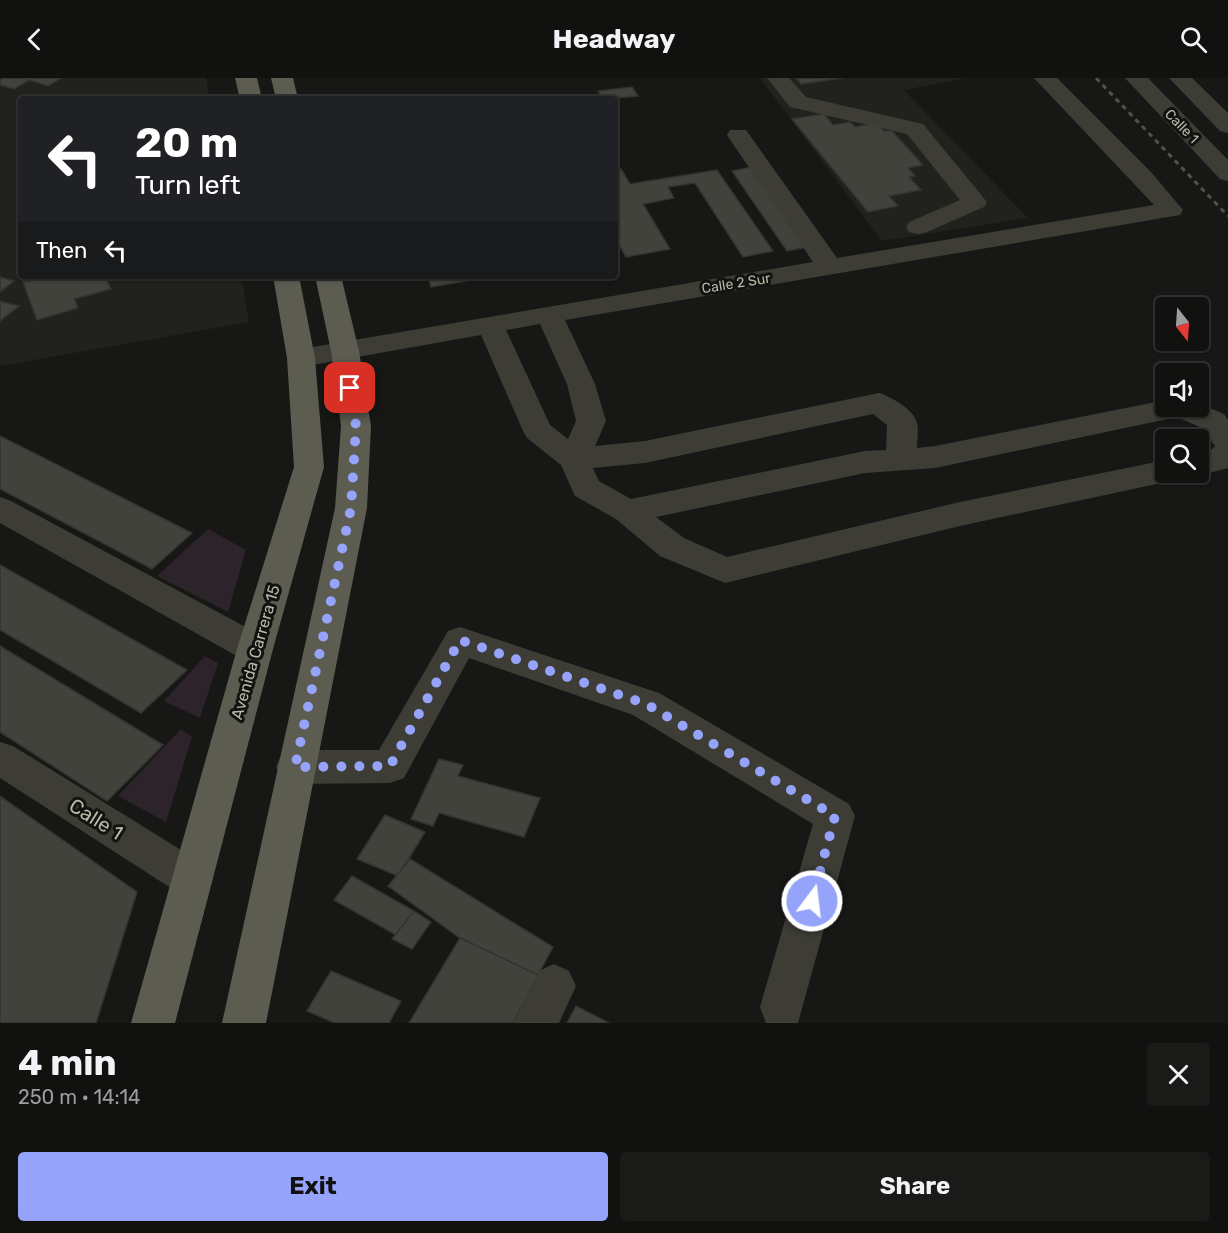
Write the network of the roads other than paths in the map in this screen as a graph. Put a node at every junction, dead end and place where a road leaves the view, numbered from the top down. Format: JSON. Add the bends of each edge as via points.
{"nodes":[{"id":1,"x":246,"y":78,"type":"edge"},
{"id":2,"x":282,"y":78,"type":"edge"},
{"id":3,"x":778,"y":78,"type":"edge"},
{"id":4,"x":1045,"y":78,"type":"edge"},
{"id":5,"x":1136,"y":78,"type":"edge"},
{"id":6,"x":1180,"y":78,"type":"edge"},
{"id":7,"x":250,"y":96,"type":"edge"},
{"id":8,"x":286,"y":96,"type":"edge"},
{"id":9,"x":1228,"y":126,"type":"edge"},
{"id":10,"x":738,"y":135,"type":"dead end"},
{"id":11,"x":1228,"y":174,"type":"edge"},
{"id":12,"x":918,"y":227,"type":"dead end"},
{"id":13,"x":830,"y":267,"type":"junction"},
{"id":14,"x":287,"y":279,"type":"edge"},
{"id":15,"x":329,"y":279,"type":"edge"},
{"id":16,"x":549,"y":314,"type":"junction"},
{"id":17,"x":490,"y":324,"type":"junction"},
{"id":18,"x":345,"y":351,"type":"junction"},
{"id":19,"x":301,"y":358,"type":"junction"},
{"id":20,"x":591,"y":421,"type":"junction"},
{"id":21,"x":538,"y":431,"type":"junction"},
{"id":22,"x":1228,"y":442,"type":"edge"},
{"id":23,"x":1228,"y":451,"type":"edge"},
{"id":24,"x":574,"y":459,"type":"junction"},
{"id":25,"x":901,"y":460,"type":"junction"},
{"id":26,"x":1209,"y":462,"type":"edge"},
{"id":27,"x":1155,"y":473,"type":"edge"},
{"id":28,"x":0,"y":509,"type":"edge"},
{"id":29,"x":627,"y":511,"type":"junction"},
{"id":30,"x":255,"y":649,"type":"junction"},
{"id":31,"x":0,"y":758,"type":"edge"},
{"id":32,"x":295,"y":767,"type":"junction"},
{"id":33,"x":192,"y":879,"type":"junction"},
{"id":34,"x":782,"y":1006,"type":"dead end"},
{"id":35,"x":153,"y":1023,"type":"edge"},
{"id":36,"x":244,"y":1023,"type":"edge"}],
"edges":[{"from":1,"to":7,"type":"main road"},
{"from":2,"to":8,"type":"main road"},
{"from":3,"to":12,"type":"street","via":[[798,102],[915,129],[975,202]]},
{"from":4,"to":13,"type":"street","name":"Calle 2 Sur","via":[[1171,210]]},
{"from":5,"to":11,"type":"street","name":"Calle 1"},
{"from":6,"to":9,"type":"street","name":"Calle 1"},
{"from":10,"to":13,"type":"street"},
{"from":13,"to":16,"type":"street","name":"Calle 2 Sur"},
{"from":14,"to":19,"type":"main road","name":"Avenida Carrera 15"},
{"from":15,"to":18,"type":"main road"},
{"from":16,"to":17,"type":"street","name":"Calle 2 Sur"},
{"from":16,"to":20,"type":"street","via":[[581,384]]},
{"from":17,"to":18,"type":"street","name":"Calle 2 Sur"},
{"from":17,"to":21,"type":"street"},
{"from":18,"to":19,"type":"street","name":"Calle 2 Sur"},
{"from":18,"to":32,"type":"main road","via":[[356,426],[351,508]]},
{"from":19,"to":30,"type":"main road","name":"Avenida Carrera 15","via":[[309,467]]},
{"from":20,"to":21,"type":"street"},
{"from":20,"to":24,"type":"street"},
{"from":21,"to":24,"type":"street"},
{"from":22,"to":25,"type":"street","via":[[1213,421],[1180,407],[935,457]]},
{"from":23,"to":26,"type":"street","via":[[1219,460]]},
{"from":24,"to":25,"type":"street","via":[[645,452],[879,403],[902,422]]},
{"from":24,"to":29,"type":"street","via":[[586,488]]},
{"from":25,"to":29,"type":"street","via":[[865,462]]},
{"from":27,"to":29,"type":"street","via":[[960,514],[725,570],[672,547]]},
{"from":28,"to":30,"type":"street"},
{"from":30,"to":33,"type":"main road","name":"Avenida Carrera 15"},
{"from":31,"to":33,"type":"street","name":"Calle 1"},
{"from":32,"to":34,"type":"street","via":[[390,766],[460,640],[646,704],[835,816]]},
{"from":32,"to":36,"type":"main road"},
{"from":33,"to":35,"type":"main road","name":"Avenida Carrera 15"}]}
